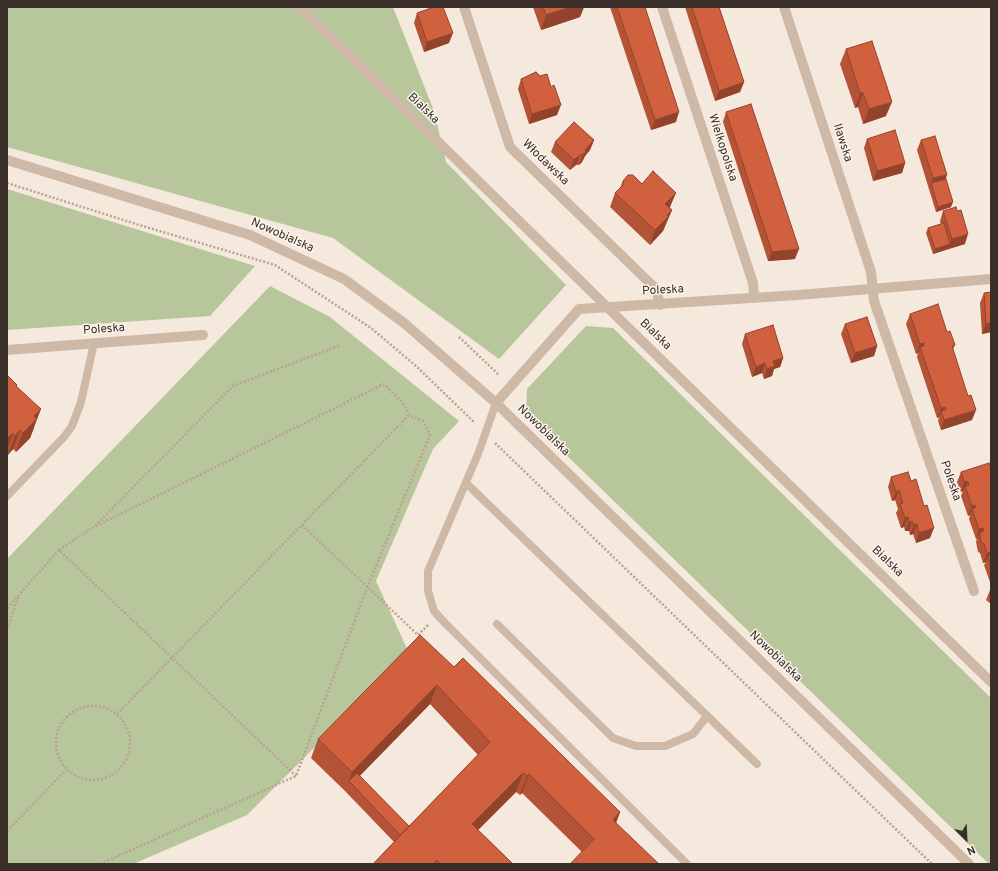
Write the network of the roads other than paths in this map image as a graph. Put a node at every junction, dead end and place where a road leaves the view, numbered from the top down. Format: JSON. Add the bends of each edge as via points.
{"nodes":[{"id":1,"x":300,"y":7,"type":"edge"},
{"id":2,"x":464,"y":7,"type":"edge"},
{"id":3,"x":662,"y":7,"type":"edge"},
{"id":4,"x":784,"y":7,"type":"edge"},
{"id":5,"x":7,"y":160,"type":"edge"},
{"id":6,"x":991,"y":279,"type":"edge"},
{"id":7,"x":873,"y":288,"type":"junction"},
{"id":8,"x":754,"y":297,"type":"junction"},
{"id":9,"x":660,"y":305,"type":"junction"},
{"id":10,"x":608,"y":307,"type":"junction"},
{"id":11,"x":203,"y":335,"type":"dead end"},
{"id":12,"x":94,"y":343,"type":"junction"},
{"id":13,"x":7,"y":350,"type":"edge"},
{"id":14,"x":496,"y":403,"type":"junction"},
{"id":15,"x":466,"y":483,"type":"junction"},
{"id":16,"x":7,"y":496,"type":"edge"},
{"id":17,"x":974,"y":591,"type":"dead end"},
{"id":18,"x":497,"y":624,"type":"dead end"},
{"id":19,"x":991,"y":682,"type":"edge"},
{"id":20,"x":707,"y":716,"type":"junction"},
{"id":21,"x":757,"y":764,"type":"dead end"},
{"id":22,"x":687,"y":864,"type":"edge"},
{"id":23,"x":969,"y":864,"type":"edge"}],
"edges":[{"from":1,"to":10,"type":"street","name":"Bialska"},
{"from":2,"to":9,"type":"street","name":"Włodawska","via":[[510,147],[656,289]]},
{"from":3,"to":8,"type":"street","name":"Wielkopolska","via":[[753,283]]},
{"from":4,"to":7,"type":"street","name":"Iławska","via":[[871,272]]},
{"from":5,"to":14,"type":"street","name":"Nowobialska","via":[[250,235],[344,279],[404,323]]},
{"from":6,"to":7,"type":"street","name":"Poleska"},
{"from":7,"to":8,"type":"street","name":"Poleska"},
{"from":7,"to":17,"type":"street","name":"Poleska","via":[[874,301]]},
{"from":8,"to":9,"type":"street","name":"Poleska"},
{"from":9,"to":10,"type":"street","name":"Poleska"},
{"from":10,"to":14,"type":"street","name":"Poleska","via":[[579,310]]},
{"from":10,"to":19,"type":"street","name":"Bialska"},
{"from":11,"to":12,"type":"street","name":"Poleska"},
{"from":12,"to":13,"type":"street","name":"Poleska"},
{"from":12,"to":16,"type":"lane","via":[[81,402],[72,426]]},
{"from":14,"to":15,"type":"lane"},
{"from":14,"to":23,"type":"street","name":"Nowobialska"},
{"from":15,"to":20,"type":"lane"},
{"from":15,"to":22,"type":"lane","via":[[428,571],[428,591],[434,611]]},
{"from":18,"to":20,"type":"lane","via":[[613,738],[636,746],[665,746],[692,734]]},
{"from":20,"to":21,"type":"lane"}]}
